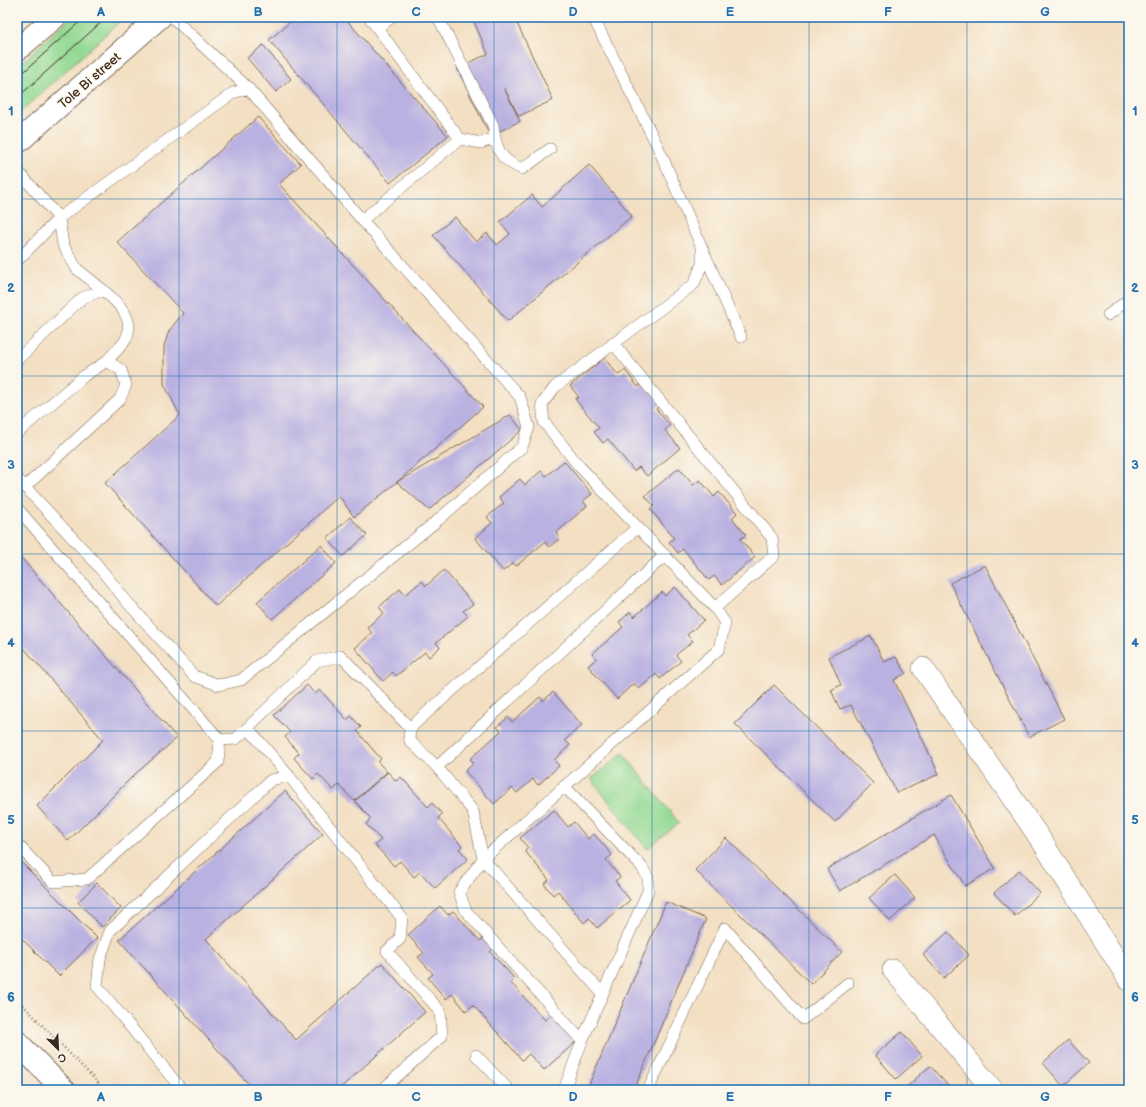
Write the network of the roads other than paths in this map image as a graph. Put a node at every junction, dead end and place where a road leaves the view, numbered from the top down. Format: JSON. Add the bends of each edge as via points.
{"nodes":[{"id":1,"x":55,"y":17,"type":"edge"},
{"id":2,"x":160,"y":17,"type":"edge"},
{"id":3,"x":172,"y":17,"type":"edge"},
{"id":4,"x":369,"y":17,"type":"edge"},
{"id":5,"x":392,"y":17,"type":"edge"},
{"id":6,"x":438,"y":17,"type":"edge"},
{"id":7,"x":593,"y":17,"type":"edge"},
{"id":8,"x":377,"y":28,"type":"junction"},
{"id":9,"x":17,"y":50,"type":"edge"},
{"id":10,"x":248,"y":88,"type":"junction"},
{"id":11,"x":495,"y":138,"type":"junction"},
{"id":12,"x":460,"y":139,"type":"junction"},
{"id":13,"x":17,"y":143,"type":"edge"},
{"id":14,"x":550,"y":149,"type":"dead end"},
{"id":15,"x":17,"y":170,"type":"edge"},
{"id":16,"x":59,"y":218,"type":"junction"},
{"id":17,"x":362,"y":220,"type":"junction"},
{"id":18,"x":702,"y":248,"type":"junction"},
{"id":19,"x":17,"y":261,"type":"edge"},
{"id":20,"x":103,"y":290,"type":"junction"},
{"id":21,"x":1129,"y":299,"type":"edge"},
{"id":22,"x":1108,"y":315,"type":"dead end"},
{"id":23,"x":741,"y":337,"type":"dead end"},
{"id":24,"x":613,"y":343,"type":"junction"},
{"id":25,"x":17,"y":360,"type":"edge"},
{"id":26,"x":107,"y":361,"type":"junction"},
{"id":27,"x":17,"y":433,"type":"edge"},
{"id":28,"x":17,"y":478,"type":"edge"},
{"id":29,"x":25,"y":487,"type":"junction"},
{"id":30,"x":17,"y":508,"type":"edge"},
{"id":31,"x":638,"y":526,"type":"junction"},
{"id":32,"x":665,"y":555,"type":"junction"},
{"id":33,"x":715,"y":608,"type":"junction"},
{"id":34,"x":923,"y":668,"type":"dead end"},
{"id":35,"x":248,"y":728,"type":"junction"},
{"id":36,"x":411,"y":729,"type":"junction"},
{"id":37,"x":220,"y":740,"type":"junction"},
{"id":38,"x":437,"y":767,"type":"junction"},
{"id":39,"x":289,"y":776,"type":"junction"},
{"id":40,"x":564,"y":786,"type":"junction"},
{"id":41,"x":17,"y":844,"type":"edge"},
{"id":42,"x":483,"y":859,"type":"junction"},
{"id":43,"x":892,"y":970,"type":"dead end"},
{"id":44,"x":1129,"y":980,"type":"edge"},
{"id":45,"x":848,"y":983,"type":"dead end"},
{"id":46,"x":602,"y":993,"type":"junction"},
{"id":47,"x":582,"y":1041,"type":"junction"},
{"id":48,"x":17,"y":1042,"type":"edge"},
{"id":49,"x":476,"y":1055,"type":"dead end"},
{"id":50,"x":64,"y":1090,"type":"edge"},
{"id":51,"x":182,"y":1090,"type":"edge"},
{"id":52,"x":382,"y":1090,"type":"edge"},
{"id":53,"x":509,"y":1090,"type":"edge"},
{"id":54,"x":564,"y":1090,"type":"edge"},
{"id":55,"x":648,"y":1090,"type":"edge"},
{"id":56,"x":993,"y":1090,"type":"edge"}],
"edges":[{"from":1,"to":9,"type":"main road"},
{"from":2,"to":13,"type":"main road","name":"Tole Bi street"},
{"from":3,"to":10,"type":"lane"},
{"from":4,"to":8,"type":"lane"},
{"from":5,"to":8,"type":"lane"},
{"from":6,"to":11,"type":"lane","via":[[493,125]]},
{"from":7,"to":18,"type":"lane","via":[[657,145]]},
{"from":8,"to":12,"type":"lane"},
{"from":10,"to":16,"type":"lane","via":[[233,93]]},
{"from":10,"to":17,"type":"lane"},
{"from":11,"to":12,"type":"lane","via":[[481,143]]},
{"from":11,"to":14,"type":"lane","via":[[498,152],[511,164],[522,169]]},
{"from":12,"to":17,"type":"lane"},
{"from":15,"to":16,"type":"lane"},
{"from":16,"to":19,"type":"lane"},
{"from":16,"to":20,"type":"lane","via":[[66,251],[77,269]]},
{"from":17,"to":29,"type":"lane","via":[[520,397],[529,427],[522,447],[438,520],[240,680],[219,686],[194,676],[94,561]]},
{"from":18,"to":23,"type":"lane"},
{"from":18,"to":24,"type":"lane","via":[[702,264],[694,284]]},
{"from":20,"to":25,"type":"lane","via":[[82,298]]},
{"from":20,"to":26,"type":"lane","via":[[120,304],[128,323],[126,339]]},
{"from":21,"to":22,"type":"lane"},
{"from":24,"to":31,"type":"lane","via":[[555,387],[542,404],[544,422],[579,466]]},
{"from":24,"to":33,"type":"lane","via":[[772,538],[774,556]]},
{"from":26,"to":27,"type":"lane","via":[[84,376]]},
{"from":26,"to":29,"type":"lane","via":[[121,370],[126,385],[120,400]]},
{"from":28,"to":29,"type":"lane"},
{"from":30,"to":37,"type":"lane"},
{"from":31,"to":32,"type":"lane"},
{"from":31,"to":36,"type":"lane"},
{"from":32,"to":33,"type":"lane"},
{"from":32,"to":38,"type":"lane"},
{"from":33,"to":40,"type":"lane","via":[[724,623],[719,649]]},
{"from":34,"to":44,"type":"street","via":[[1041,840]]},
{"from":35,"to":36,"type":"lane","via":[[317,661],[341,656]]},
{"from":35,"to":37,"type":"lane","via":[[236,739]]},
{"from":35,"to":39,"type":"lane"},
{"from":36,"to":38,"type":"lane","via":[[410,741]]},
{"from":37,"to":41,"type":"lane","via":[[218,762],[87,879],[53,882]]},
{"from":38,"to":42,"type":"lane","via":[[473,811]]},
{"from":39,"to":51,"type":"lane","via":[[271,780],[110,931],[100,959],[97,986]]},
{"from":39,"to":52,"type":"lane","via":[[402,918],[400,939],[387,951],[440,1011],[442,1036]]},
{"from":40,"to":42,"type":"lane"},
{"from":40,"to":46,"type":"lane","via":[[642,867],[648,878],[648,891]]},
{"from":42,"to":46,"type":"lane"},
{"from":42,"to":47,"type":"lane","via":[[459,892],[466,911]]},
{"from":43,"to":56,"type":"street"},
{"from":45,"to":55,"type":"lane","via":[[803,1019],[725,928]]},
{"from":46,"to":47,"type":"lane"},
{"from":47,"to":54,"type":"lane"},
{"from":48,"to":50,"type":"main road"},
{"from":49,"to":53,"type":"lane"}]}
